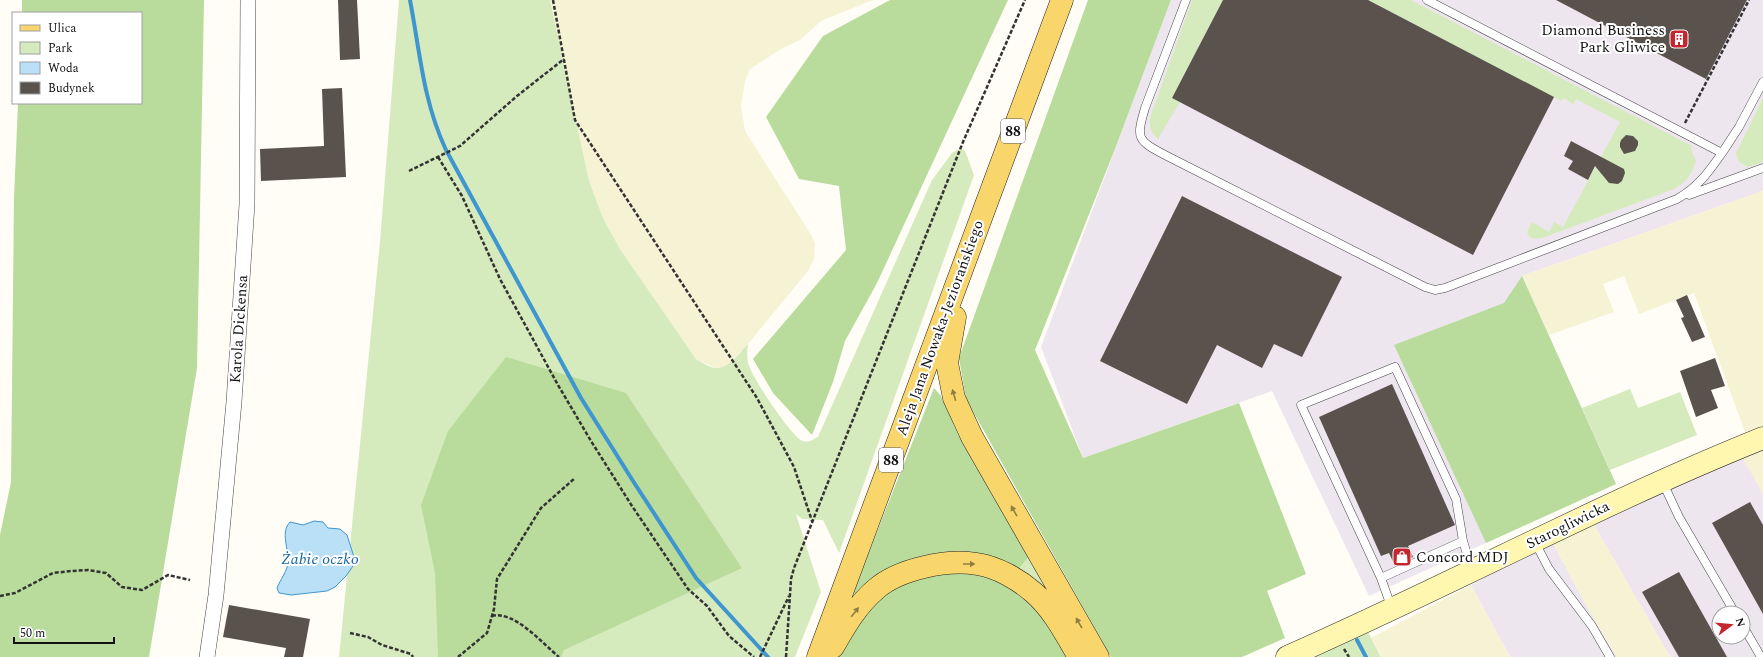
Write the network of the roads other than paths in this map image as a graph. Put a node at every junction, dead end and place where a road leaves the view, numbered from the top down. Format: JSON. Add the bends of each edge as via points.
{"nodes":[{"id":1,"x":248,"y":0,"type":"edge"},
{"id":2,"x":1062,"y":0,"type":"edge"},
{"id":3,"x":1186,"y":0,"type":"edge"},
{"id":4,"x":1427,"y":0,"type":"edge"},
{"id":5,"x":1763,"y":82,"type":"edge"},
{"id":6,"x":1722,"y":153,"type":"junction"},
{"id":7,"x":1763,"y":168,"type":"edge"},
{"id":8,"x":1677,"y":200,"type":"junction"},
{"id":9,"x":964,"y":263,"type":"junction"},
{"id":10,"x":1763,"y":438,"type":"edge"},
{"id":11,"x":1662,"y":480,"type":"junction"},
{"id":12,"x":1463,"y":541,"type":"junction"},
{"id":13,"x":1538,"y":548,"type":"dead end"},
{"id":14,"x":1472,"y":572,"type":"junction"},
{"id":15,"x":1380,"y":578,"type":"junction"},
{"id":16,"x":1731,"y":605,"type":"edge"},
{"id":17,"x":1392,"y":609,"type":"junction"},
{"id":18,"x":1751,"y":640,"type":"edge"},
{"id":19,"x":207,"y":657,"type":"edge"},
{"id":20,"x":818,"y":657,"type":"edge"},
{"id":21,"x":827,"y":657,"type":"edge"},
{"id":22,"x":1079,"y":657,"type":"edge"},
{"id":23,"x":1098,"y":657,"type":"edge"},
{"id":24,"x":1287,"y":657,"type":"edge"},
{"id":25,"x":1610,"y":657,"type":"edge"},
{"id":26,"x":1761,"y":657,"type":"edge"}],
"edges":[{"from":1,"to":19,"type":"street","name":"Karola Dickensa","via":[[247,204],[234,402],[216,595]]},
{"from":2,"to":9,"type":"main road","name":"Aleja Jana Nowaka-Jeziorańskiego","number":"88"},
{"from":3,"to":8,"type":"lane","via":[[1145,108],[1139,133],[1142,141],[1425,287],[1435,290],[1445,288]]},
{"from":4,"to":6,"type":"lane"},
{"from":5,"to":6,"type":"lane"},
{"from":6,"to":8,"type":"lane","via":[[1700,182]]},
{"from":7,"to":8,"type":"lane"},
{"from":9,"to":20,"type":"main road","name":"Aleja Jana Nowaka-Jeziorańskiego","number":"88"},
{"from":23,"to":9,"type":"main road","one_way":true,"via":[[972,437],[954,398],[947,363]]},
{"from":10,"to":11,"type":"street","name":"Starogliwicka"},
{"from":11,"to":14,"type":"street","name":"Starogliwicka"},
{"from":11,"to":16,"type":"lane","via":[[1679,517]]},
{"from":12,"to":14,"type":"lane"},
{"from":12,"to":15,"type":"lane"},
{"from":12,"to":15,"type":"lane","via":[[1456,499],[1395,367],[1300,405]]},
{"from":13,"to":25,"type":"lane","via":[[1549,569],[1592,626]]},
{"from":14,"to":17,"type":"street","name":"Starogliwicka"},
{"from":15,"to":17,"type":"lane"},
{"from":17,"to":24,"type":"street","name":"Starogliwicka"},
{"from":18,"to":26,"type":"lane"},
{"from":21,"to":22,"type":"main road","one_way":true,"via":[[847,621],[877,588],[916,568],[946,564],[977,564],[1016,579],[1051,611]]}]}
